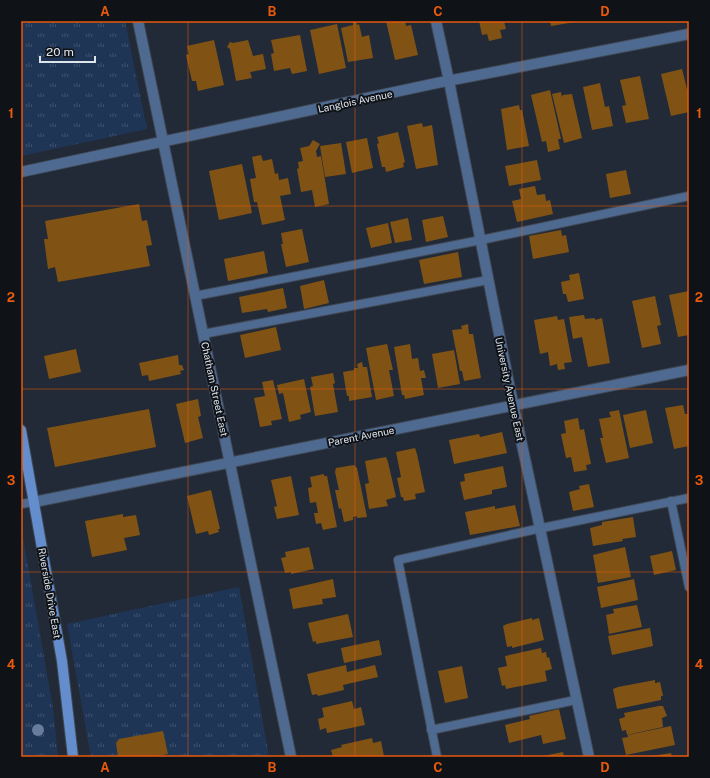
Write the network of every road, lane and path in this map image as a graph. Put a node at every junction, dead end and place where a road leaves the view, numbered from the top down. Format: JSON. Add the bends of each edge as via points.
{"nodes":[{"id":1,"x":138,"y":21,"type":"edge"},
{"id":2,"x":436,"y":21,"type":"edge"},
{"id":3,"x":689,"y":34,"type":"edge"},
{"id":4,"x":449,"y":81,"type":"junction"},
{"id":5,"x":163,"y":142,"type":"junction"},
{"id":6,"x":21,"y":172,"type":"edge"},
{"id":7,"x":689,"y":196,"type":"edge"},
{"id":8,"x":481,"y":240,"type":"junction"},
{"id":9,"x":488,"y":280,"type":"junction"},
{"id":10,"x":195,"y":296,"type":"junction"},
{"id":11,"x":203,"y":334,"type":"junction"},
{"id":12,"x":689,"y":370,"type":"edge"},
{"id":13,"x":513,"y":406,"type":"junction"},
{"id":14,"x":21,"y":430,"type":"edge"},
{"id":15,"x":230,"y":462,"type":"junction"},
{"id":16,"x":689,"y":498,"type":"edge"},
{"id":17,"x":671,"y":501,"type":"junction"},
{"id":18,"x":34,"y":502,"type":"junction"},
{"id":19,"x":21,"y":504,"type":"edge"},
{"id":20,"x":540,"y":528,"type":"junction"},
{"id":21,"x":689,"y":587,"type":"edge"},
{"id":22,"x":576,"y":700,"type":"junction"},
{"id":23,"x":431,"y":730,"type":"junction"},
{"id":24,"x":74,"y":757,"type":"edge"},
{"id":25,"x":291,"y":757,"type":"edge"},
{"id":26,"x":437,"y":757,"type":"edge"},
{"id":27,"x":589,"y":757,"type":"edge"}],
"edges":[{"from":1,"to":5,"type":"street","name":"Chatham Street East"},
{"from":2,"to":4,"type":"street","name":"University Avenue East"},
{"from":3,"to":4,"type":"street","name":"Langlois Avenue"},
{"from":4,"to":5,"type":"street","name":"Langlois Avenue"},
{"from":4,"to":8,"type":"street","name":"University Avenue East"},
{"from":5,"to":6,"type":"street","name":"Langlois Avenue"},
{"from":5,"to":10,"type":"street","name":"Chatham Street East"},
{"from":7,"to":8,"type":"lane"},
{"from":8,"to":9,"type":"street","name":"University Avenue East"},
{"from":8,"to":10,"type":"lane"},
{"from":9,"to":11,"type":"lane"},
{"from":9,"to":13,"type":"street","name":"University Avenue East"},
{"from":10,"to":11,"type":"street","name":"Chatham Street East"},
{"from":11,"to":15,"type":"street","name":"Chatham Street East"},
{"from":12,"to":13,"type":"street","name":"Parent Avenue"},
{"from":13,"to":15,"type":"street","name":"Parent Avenue"},
{"from":13,"to":20,"type":"street","name":"University Avenue East"},
{"from":14,"to":18,"type":"main road","name":"Riverside Drive East"},
{"from":15,"to":18,"type":"street","name":"Parent Avenue"},
{"from":15,"to":25,"type":"street","name":"Chatham Street East"},
{"from":16,"to":17,"type":"lane"},
{"from":17,"to":20,"type":"lane"},
{"from":17,"to":21,"type":"lane"},
{"from":18,"to":19,"type":"lane"},
{"from":18,"to":24,"type":"main road","name":"Riverside Drive East","via":[[62,661]]},
{"from":20,"to":22,"type":"street","name":"University Avenue East"},
{"from":20,"to":23,"type":"lane","via":[[398,560]]},
{"from":22,"to":23,"type":"lane"},
{"from":22,"to":27,"type":"street","name":"University Avenue East"},
{"from":23,"to":26,"type":"lane"}]}
